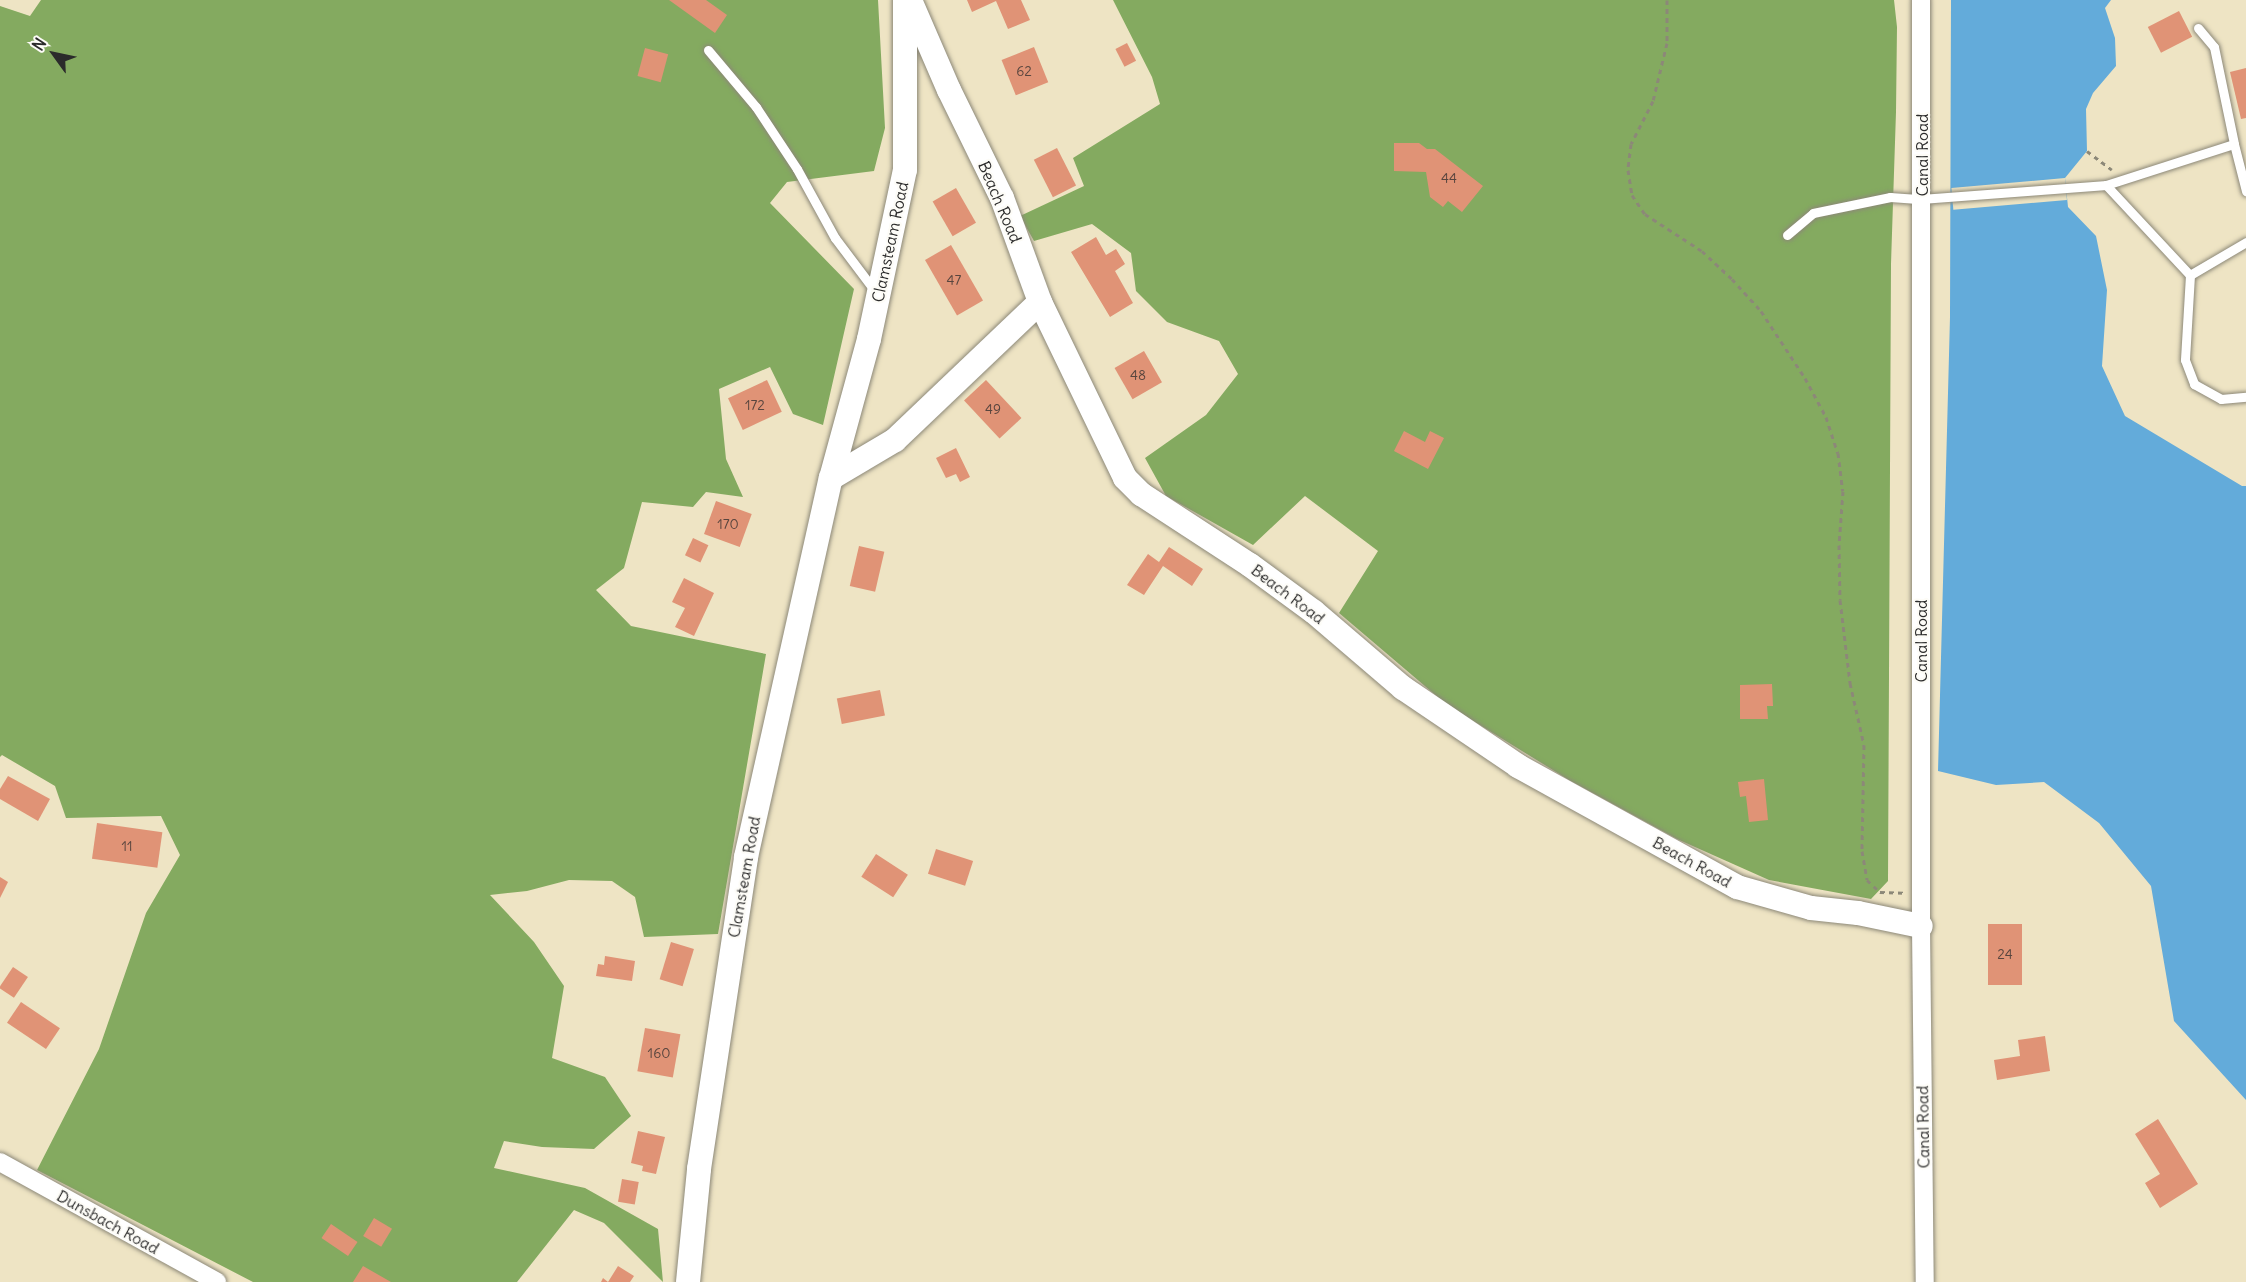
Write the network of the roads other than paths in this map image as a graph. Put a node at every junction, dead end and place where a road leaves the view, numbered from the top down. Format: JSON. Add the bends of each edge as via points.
{"nodes":[{"id":1,"x":908,"y":0,"type":"edge"},
{"id":2,"x":1921,"y":0,"type":"edge"},
{"id":3,"x":2198,"y":28,"type":"dead end"},
{"id":4,"x":708,"y":50,"type":"dead end"},
{"id":5,"x":2234,"y":144,"type":"junction"},
{"id":6,"x":2106,"y":185,"type":"junction"},
{"id":7,"x":2246,"y":190,"type":"edge"},
{"id":8,"x":1922,"y":199,"type":"junction"},
{"id":9,"x":1787,"y":235,"type":"dead end"},
{"id":10,"x":2246,"y":242,"type":"edge"},
{"id":11,"x":2190,"y":275,"type":"junction"},
{"id":12,"x":878,"y":295,"type":"junction"},
{"id":13,"x":1040,"y":302,"type":"junction"},
{"id":14,"x":2246,"y":397,"type":"edge"},
{"id":15,"x":831,"y":478,"type":"junction"},
{"id":16,"x":1921,"y":926,"type":"junction"},
{"id":17,"x":0,"y":1162,"type":"edge"},
{"id":18,"x":217,"y":1282,"type":"edge"},
{"id":19,"x":688,"y":1282,"type":"edge"},
{"id":20,"x":1925,"y":1282,"type":"edge"}],
"edges":[{"from":1,"to":12,"type":"street","name":"Clamsteam Road","via":[[905,170]]},
{"from":1,"to":13,"type":"street","name":"Beach Road","via":[[1002,198]]},
{"from":2,"to":8,"type":"street","name":"Canal Road"},
{"from":3,"to":5,"type":"lane","via":[[2214,47]]},
{"from":4,"to":12,"type":"lane","via":[[756,107],[798,169],[835,238]]},
{"from":5,"to":6,"type":"lane"},
{"from":5,"to":7,"type":"lane"},
{"from":6,"to":8,"type":"lane"},
{"from":6,"to":11,"type":"lane"},
{"from":8,"to":9,"type":"lane","via":[[1890,196],[1813,213]]},
{"from":8,"to":16,"type":"street","name":"Canal Road"},
{"from":10,"to":11,"type":"lane"},
{"from":11,"to":14,"type":"lane","via":[[2185,360],[2194,384],[2222,399]]},
{"from":12,"to":15,"type":"street","name":"Clamsteam Road"},
{"from":13,"to":15,"type":"street","via":[[895,440]]},
{"from":13,"to":16,"type":"street","name":"Beach Road","via":[[1125,478],[1141,494],[1314,612],[1403,688],[1518,766],[1737,886],[1811,908]]},
{"from":15,"to":19,"type":"street","name":"Clamsteam Road","via":[[746,857],[699,1169]]},
{"from":16,"to":20,"type":"street","name":"Canal Road"},
{"from":17,"to":18,"type":"street","name":"Dunsbach Road"}]}
